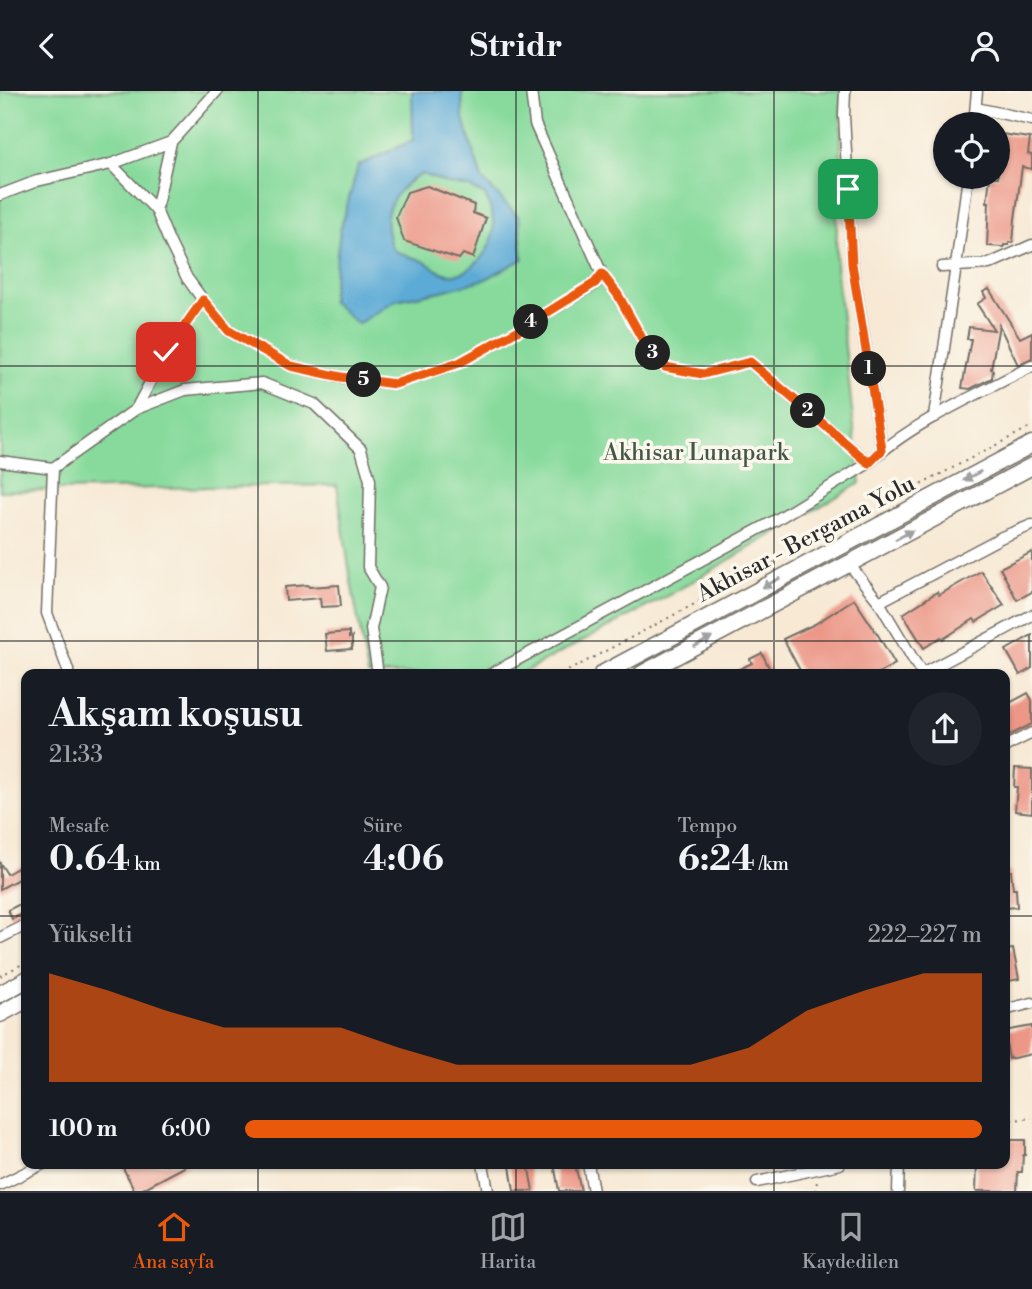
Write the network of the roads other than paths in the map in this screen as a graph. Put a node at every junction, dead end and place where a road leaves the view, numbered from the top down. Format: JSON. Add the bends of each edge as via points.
{"nodes":[{"id":1,"x":217,"y":91,"type":"edge"},
{"id":2,"x":531,"y":91,"type":"edge"},
{"id":3,"x":845,"y":91,"type":"edge"},
{"id":4,"x":977,"y":91,"type":"edge"},
{"id":5,"x":976,"y":108,"type":"junction"},
{"id":6,"x":976,"y":112,"type":"edge"},
{"id":7,"x":1032,"y":120,"type":"edge"},
{"id":8,"x":171,"y":142,"type":"junction"},
{"id":9,"x":111,"y":164,"type":"junction"},
{"id":10,"x":966,"y":189,"type":"edge"},
{"id":11,"x":0,"y":195,"type":"edge"},
{"id":12,"x":156,"y":210,"type":"junction"},
{"id":13,"x":1032,"y":245,"type":"edge"},
{"id":14,"x":956,"y":266,"type":"junction"},
{"id":15,"x":942,"y":267,"type":"dead end"},
{"id":16,"x":602,"y":274,"type":"junction"},
{"id":17,"x":203,"y":300,"type":"junction"},
{"id":18,"x":1032,"y":366,"type":"edge"},
{"id":19,"x":136,"y":409,"type":"junction"},
{"id":20,"x":934,"y":418,"type":"junction"},
{"id":21,"x":1032,"y":444,"type":"edge"},
{"id":22,"x":882,"y":450,"type":"junction"},
{"id":23,"x":0,"y":461,"type":"edge"},
{"id":24,"x":869,"y":463,"type":"junction"},
{"id":25,"x":1032,"y":467,"type":"edge"},
{"id":26,"x":53,"y":468,"type":"junction"},
{"id":27,"x":1032,"y":525,"type":"edge"},
{"id":28,"x":849,"y":564,"type":"junction"},
{"id":29,"x":879,"y":602,"type":"junction"},
{"id":30,"x":1032,"y":615,"type":"edge"},
{"id":31,"x":942,"y":668,"type":"edge"},
{"id":32,"x":68,"y":669,"type":"edge"},
{"id":33,"x":377,"y":669,"type":"edge"},
{"id":34,"x":500,"y":669,"type":"edge"},
{"id":35,"x":611,"y":669,"type":"edge"},
{"id":36,"x":651,"y":669,"type":"edge"},
{"id":37,"x":919,"y":669,"type":"edge"},
{"id":38,"x":1032,"y":733,"type":"edge"},
{"id":39,"x":1010,"y":744,"type":"edge"},
{"id":40,"x":21,"y":928,"type":"edge"},
{"id":41,"x":0,"y":939,"type":"edge"},
{"id":42,"x":21,"y":983,"type":"edge"},
{"id":43,"x":0,"y":994,"type":"edge"},
{"id":44,"x":21,"y":1003,"type":"edge"},
{"id":45,"x":1032,"y":1003,"type":"edge"},
{"id":46,"x":1010,"y":1008,"type":"edge"},
{"id":47,"x":0,"y":1014,"type":"edge"},
{"id":48,"x":33,"y":1169,"type":"edge"},
{"id":49,"x":484,"y":1169,"type":"edge"},
{"id":50,"x":589,"y":1169,"type":"edge"},
{"id":51,"x":817,"y":1169,"type":"edge"},
{"id":52,"x":899,"y":1169,"type":"edge"},
{"id":53,"x":757,"y":1182,"type":"dead end"},
{"id":54,"x":0,"y":1185,"type":"edge"},
{"id":55,"x":488,"y":1191,"type":"edge"},
{"id":56,"x":593,"y":1191,"type":"edge"},
{"id":57,"x":898,"y":1191,"type":"edge"}],
"edges":[{"from":1,"to":8,"type":"street"},
{"from":2,"to":16,"type":"street","via":[[534,124]]},
{"from":3,"to":22,"type":"street","via":[[852,264]]},
{"from":4,"to":5,"type":"street"},
{"from":5,"to":6,"type":"street"},
{"from":5,"to":7,"type":"street"},
{"from":8,"to":9,"type":"street"},
{"from":8,"to":12,"type":"street"},
{"from":9,"to":11,"type":"street","via":[[37,181]]},
{"from":9,"to":12,"type":"street"},
{"from":10,"to":14,"type":"street"},
{"from":12,"to":17,"type":"street","via":[[187,278]]},
{"from":13,"to":14,"type":"street","via":[[989,264]]},
{"from":14,"to":15,"type":"street"},
{"from":14,"to":20,"type":"street"},
{"from":16,"to":17,"type":"street","via":[[595,283],[459,363],[395,384],[291,366],[229,331]]},
{"from":16,"to":24,"type":"street","via":[[645,344],[665,367],[703,374],[750,362]]},
{"from":17,"to":19,"type":"street","via":[[166,352]]},
{"from":18,"to":20,"type":"street"},
{"from":19,"to":26,"type":"street"},
{"from":19,"to":33,"type":"street","via":[[185,390],[262,383],[314,404],[361,449],[370,480],[368,567],[380,587],[371,629]]},
{"from":20,"to":22,"type":"street"},
{"from":21,"to":35,"type":"main road","name":"Akhisar - Bergama Yolu","one_way":true},
{"from":22,"to":24,"type":"street"},
{"from":23,"to":26,"type":"street"},
{"from":24,"to":34,"type":"street","via":[[776,520]]},
{"from":28,"to":25,"type":"main road","name":"Akhisar - Bergama Yolu","one_way":true},
{"from":26,"to":32,"type":"street","via":[[47,613]]},
{"from":27,"to":29,"type":"street"},
{"from":28,"to":29,"type":"street"},
{"from":36,"to":28,"type":"main road","name":"Akhisar - Bergama Yolu","one_way":true},
{"from":29,"to":37,"type":"street"},
{"from":30,"to":31,"type":"street"},
{"from":38,"to":39,"type":"street"},
{"from":40,"to":41,"type":"street"},
{"from":42,"to":43,"type":"main road"},
{"from":44,"to":47,"type":"main road"},
{"from":45,"to":46,"type":"street"},
{"from":48,"to":54,"type":"street"},
{"from":49,"to":55,"type":"street"},
{"from":50,"to":56,"type":"street"},
{"from":51,"to":53,"type":"street"},
{"from":52,"to":57,"type":"street"}]}
